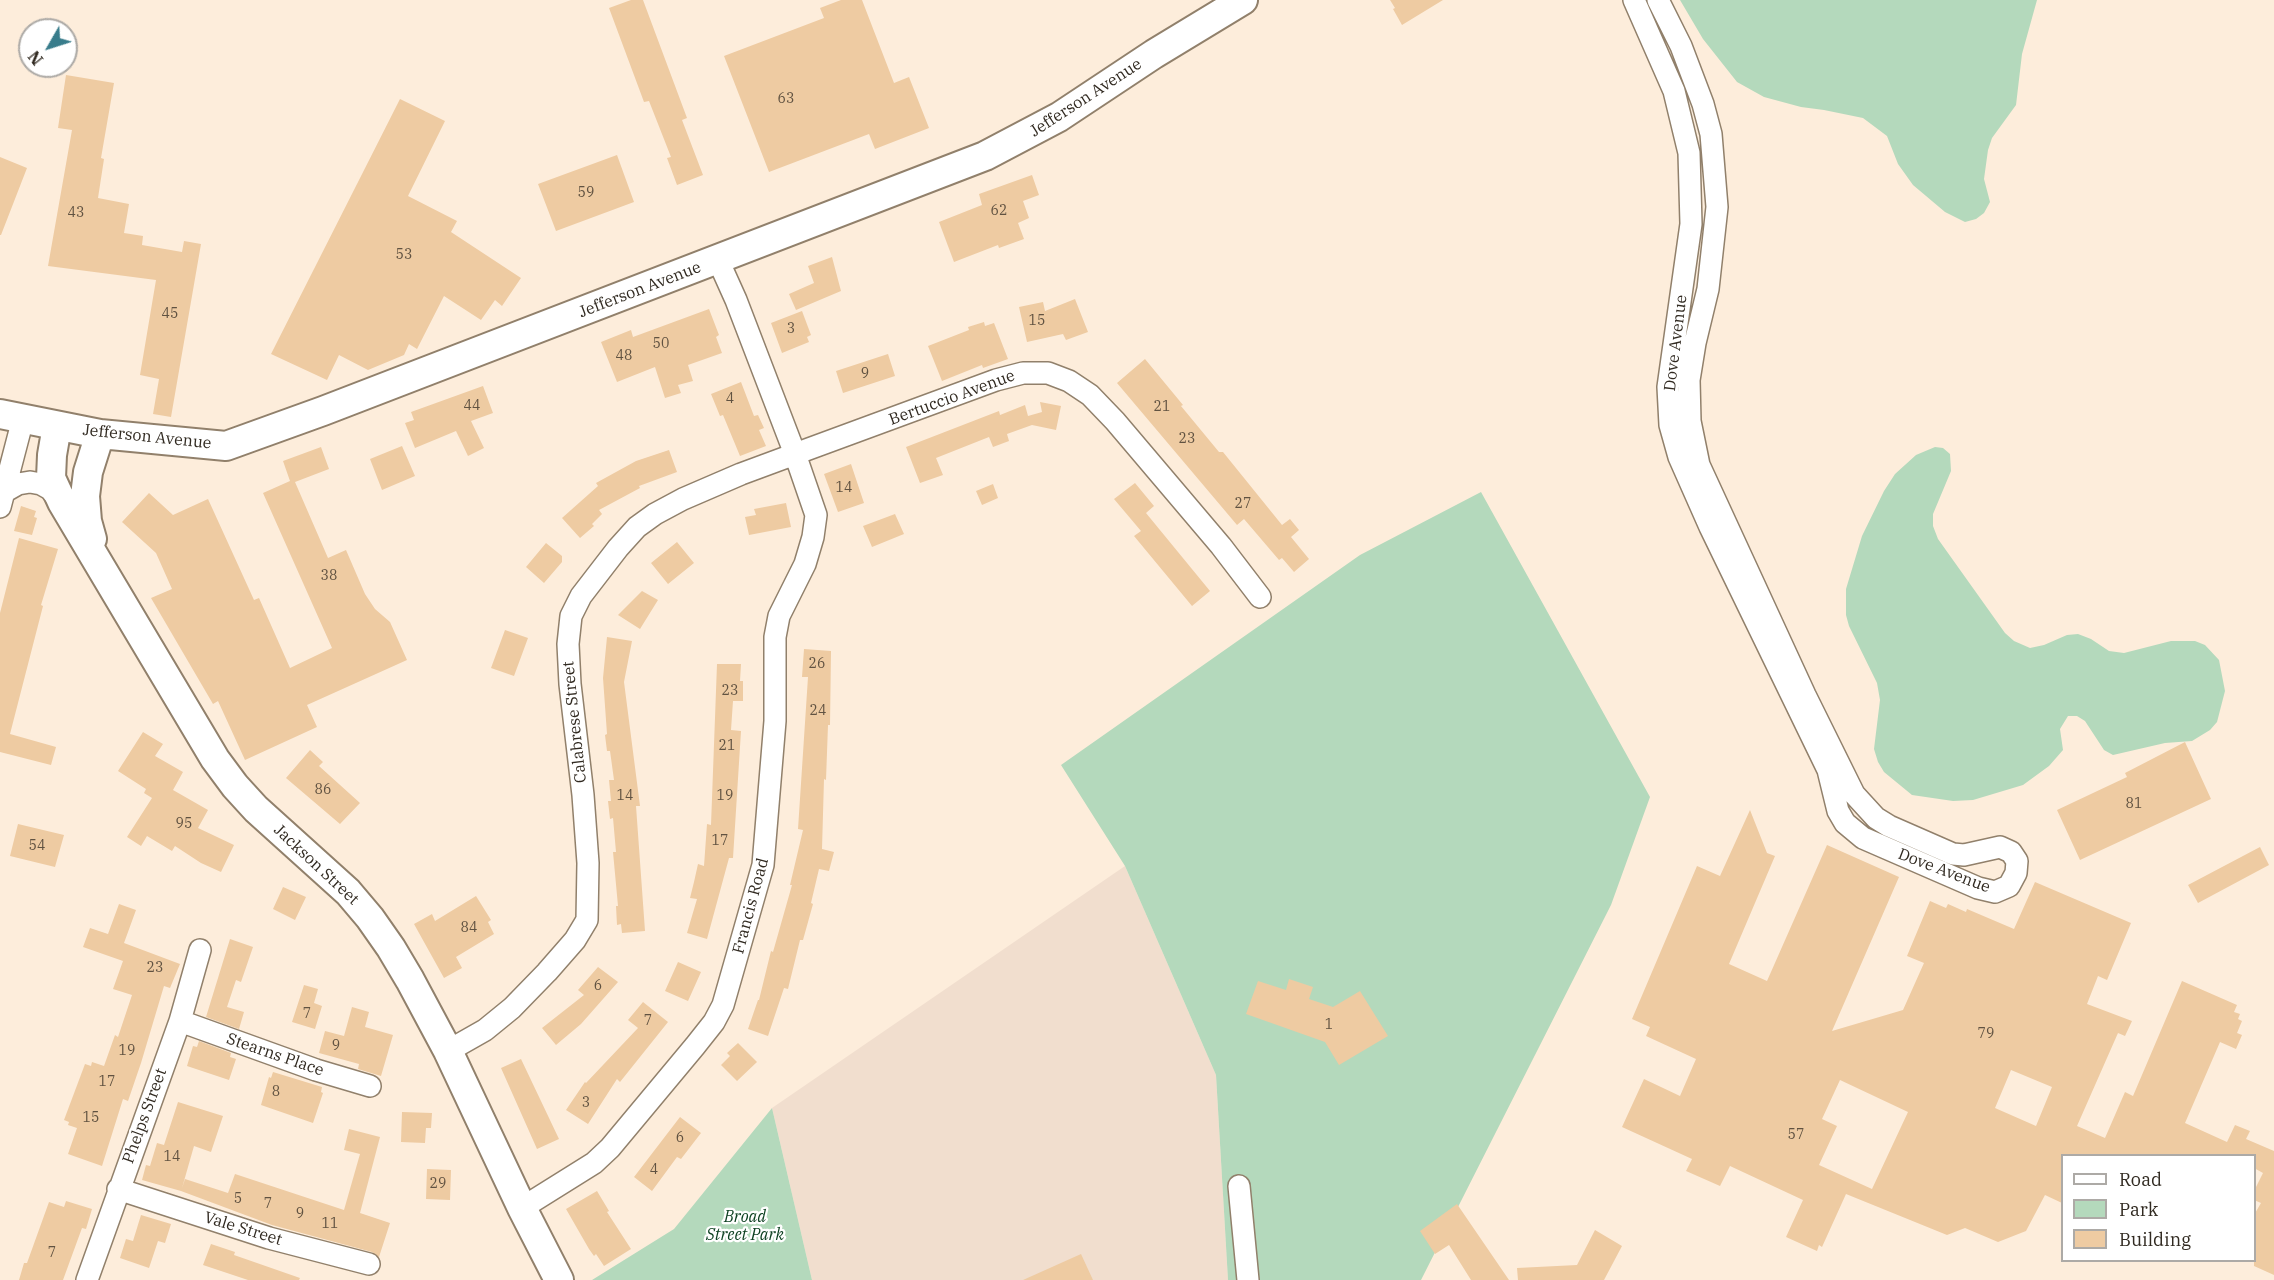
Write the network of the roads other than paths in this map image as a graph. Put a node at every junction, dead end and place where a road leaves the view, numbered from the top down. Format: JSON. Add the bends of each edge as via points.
{"nodes":[{"id":1,"x":1243,"y":0,"type":"edge"},
{"id":2,"x":1634,"y":0,"type":"edge"},
{"id":3,"x":1658,"y":0,"type":"edge"},
{"id":4,"x":718,"y":260,"type":"junction"},
{"id":5,"x":12,"y":416,"type":"edge"},
{"id":6,"x":57,"y":426,"type":"junction"},
{"id":7,"x":100,"y":434,"type":"junction"},
{"id":8,"x":795,"y":454,"type":"junction"},
{"id":9,"x":2,"y":499,"type":"edge"},
{"id":10,"x":62,"y":502,"type":"junction"},
{"id":11,"x":99,"y":561,"type":"junction"},
{"id":12,"x":1260,"y":597,"type":"dead end"},
{"id":13,"x":200,"y":950,"type":"dead end"},
{"id":14,"x":180,"y":1022,"type":"junction"},
{"id":15,"x":448,"y":1051,"type":"junction"},
{"id":16,"x":370,"y":1086,"type":"dead end"},
{"id":17,"x":1239,"y":1186,"type":"dead end"},
{"id":18,"x":118,"y":1189,"type":"junction"},
{"id":19,"x":522,"y":1208,"type":"junction"},
{"id":20,"x":369,"y":1264,"type":"dead end"},
{"id":21,"x":87,"y":1280,"type":"edge"},
{"id":22,"x":559,"y":1280,"type":"edge"},
{"id":23,"x":1248,"y":1280,"type":"edge"}],
"edges":[{"from":1,"to":4,"type":"main road","name":"Jefferson Avenue","via":[[1023,138],[947,172]]},
{"from":2,"to":3,"type":"street","name":"Dove Avenue","via":[[1674,91],[1689,153],[1691,224],[1668,387],[1670,425],[1679,457],[1828,770],[1838,811],[1845,823],[1863,838],[1995,892],[2009,886],[2016,873],[2017,861],[2011,852],[2000,847],[1953,854],[1889,826],[1854,794],[1699,465],[1690,421],[1689,380],[1708,289],[1717,207],[1711,134],[1682,46]]},
{"from":4,"to":7,"type":"main road","name":"Jefferson Avenue","via":[[226,446]]},
{"from":4,"to":8,"type":"street"},
{"from":5,"to":6,"type":"main road","name":"Jefferson Avenue"},
{"from":5,"to":9,"type":"street"},
{"from":6,"to":7,"type":"main road","name":"Jefferson Avenue"},
{"from":6,"to":10,"type":"main road","name":"Jackson Street","via":[[51,478]]},
{"from":7,"to":11,"type":"main road","name":"Jackson Street","via":[[85,496],[87,521]]},
{"from":8,"to":12,"type":"street","name":"Bertuccio Avenue","via":[[996,380],[1023,373],[1048,373],[1083,390],[1115,421]]},
{"from":8,"to":15,"type":"street","name":"Calabrese Street","via":[[731,478],[655,514],[618,548],[581,596],[571,616],[568,644],[588,862],[587,920],[575,940],[512,1008],[485,1030]]},
{"from":8,"to":19,"type":"street","name":"Francis Road","via":[[816,515],[805,564],[779,616],[775,637],[775,721],[763,865],[723,1005],[714,1022],[610,1148]]},
{"from":9,"to":10,"type":"street","via":[[18,484],[30,482],[50,489]]},
{"from":10,"to":11,"type":"main road","name":"Jackson Street"},
{"from":11,"to":15,"type":"main road","name":"Jackson Street","via":[[215,759],[256,809],[337,882],[370,918],[410,980]]},
{"from":13,"to":14,"type":"street","name":"Phelps Street"},
{"from":14,"to":16,"type":"street","name":"Stearns Place"},
{"from":14,"to":18,"type":"street","name":"Phelps Street"},
{"from":15,"to":19,"type":"main road","name":"Jackson Street"},
{"from":17,"to":23,"type":"street"},
{"from":18,"to":20,"type":"street","name":"Vale Street","via":[[269,1238]]},
{"from":18,"to":21,"type":"street","name":"Phelps Street"},
{"from":19,"to":22,"type":"main road","name":"Jackson Street"}]}
